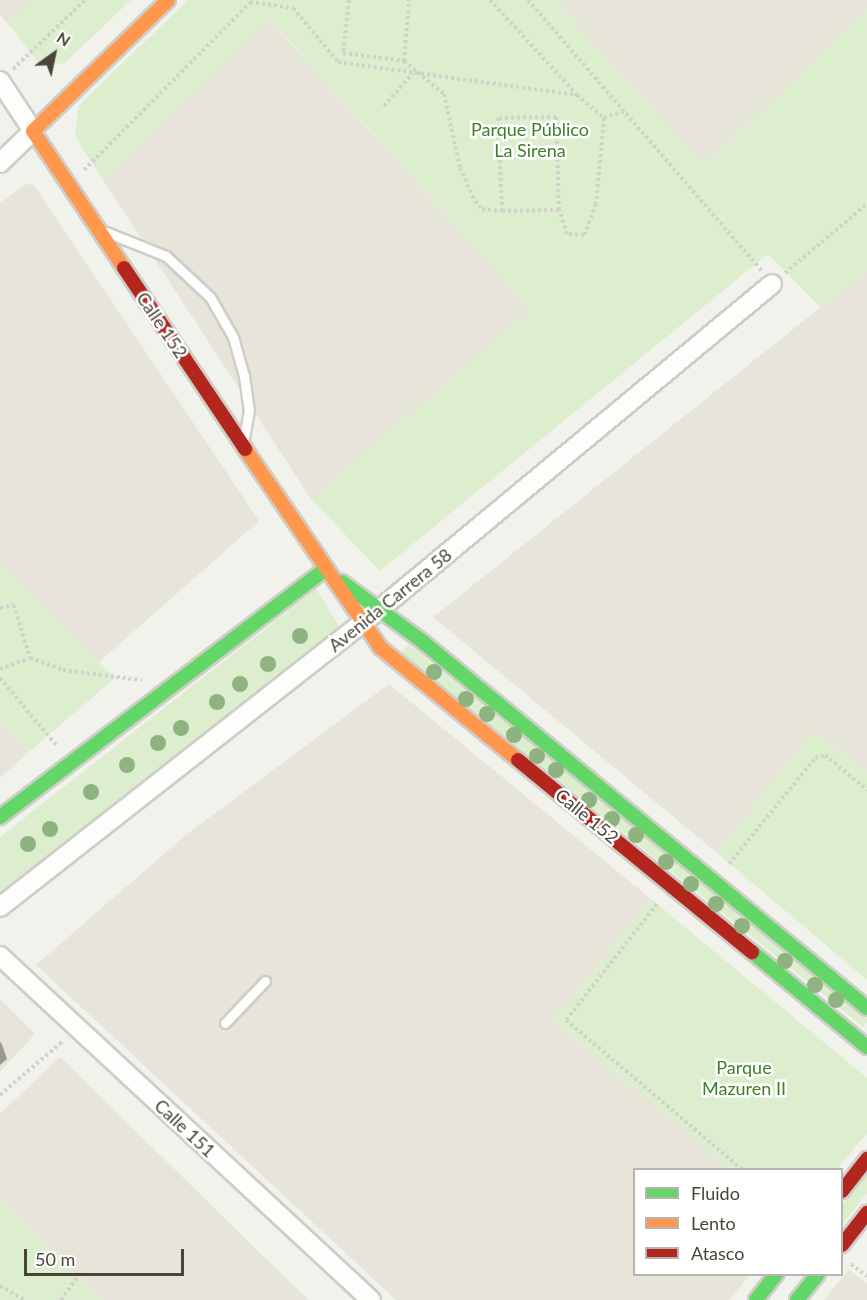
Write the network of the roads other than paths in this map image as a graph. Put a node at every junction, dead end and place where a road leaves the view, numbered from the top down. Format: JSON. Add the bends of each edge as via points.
{"nodes":[{"id":1,"x":168,"y":0,"type":"edge"},
{"id":2,"x":4,"y":78,"type":"edge"},
{"id":3,"x":33,"y":131,"type":"junction"},
{"id":4,"x":0,"y":163,"type":"edge"},
{"id":5,"x":99,"y":230,"type":"junction"},
{"id":6,"x":772,"y":284,"type":"road end"},
{"id":7,"x":242,"y":445,"type":"junction"},
{"id":8,"x":325,"y":569,"type":"junction"},
{"id":9,"x":380,"y":609,"type":"junction"},
{"id":10,"x":363,"y":623,"type":"junction"},
{"id":11,"x":0,"y":817,"type":"edge"},
{"id":12,"x":0,"y":908,"type":"edge"},
{"id":13,"x":0,"y":956,"type":"edge"},
{"id":14,"x":265,"y":981,"type":"dead end"},
{"id":15,"x":867,"y":1008,"type":"edge"},
{"id":16,"x":225,"y":1023,"type":"dead end"},
{"id":17,"x":867,"y":1047,"type":"edge"},
{"id":18,"x":867,"y":1159,"type":"edge"},
{"id":19,"x":843,"y":1190,"type":"edge"},
{"id":20,"x":867,"y":1213,"type":"edge"},
{"id":21,"x":843,"y":1244,"type":"edge"},
{"id":22,"x":775,"y":1276,"type":"edge"},
{"id":23,"x":817,"y":1276,"type":"edge"},
{"id":24,"x":371,"y":1300,"type":"edge"},
{"id":25,"x":756,"y":1300,"type":"edge"},
{"id":26,"x":797,"y":1300,"type":"edge"}],
"edges":[{"from":1,"to":3,"type":"street"},
{"from":2,"to":3,"type":"street","name":"Calle 152"},
{"from":3,"to":4,"type":"street"},
{"from":3,"to":5,"type":"street","name":"Calle 152"},
{"from":5,"to":7,"type":"street","name":"Calle 152"},
{"from":5,"to":7,"type":"lane","via":[[166,256],[210,297],[233,337],[244,376],[249,410]]},
{"from":6,"to":9,"type":"street","name":"Avenida Carrera 58"},
{"from":7,"to":8,"type":"street","name":"Calle 152"},
{"from":8,"to":9,"type":"street","name":"Calle 152"},
{"from":8,"to":10,"type":"street","name":"Calle 152"},
{"from":8,"to":11,"type":"street","via":[[69,760]]},
{"from":9,"to":10,"type":"street","name":"Avenida Carrera 58"},
{"from":9,"to":15,"type":"street","name":"Calle 152"},
{"from":10,"to":12,"type":"street","name":"Avenida Carrera 58"},
{"from":10,"to":17,"type":"street","name":"Calle 152","via":[[381,648]]},
{"from":13,"to":24,"type":"street","name":"Calle 151"},
{"from":14,"to":16,"type":"lane"},
{"from":18,"to":19,"type":"street"},
{"from":20,"to":21,"type":"street"},
{"from":22,"to":25,"type":"street"},
{"from":23,"to":26,"type":"street"}]}
